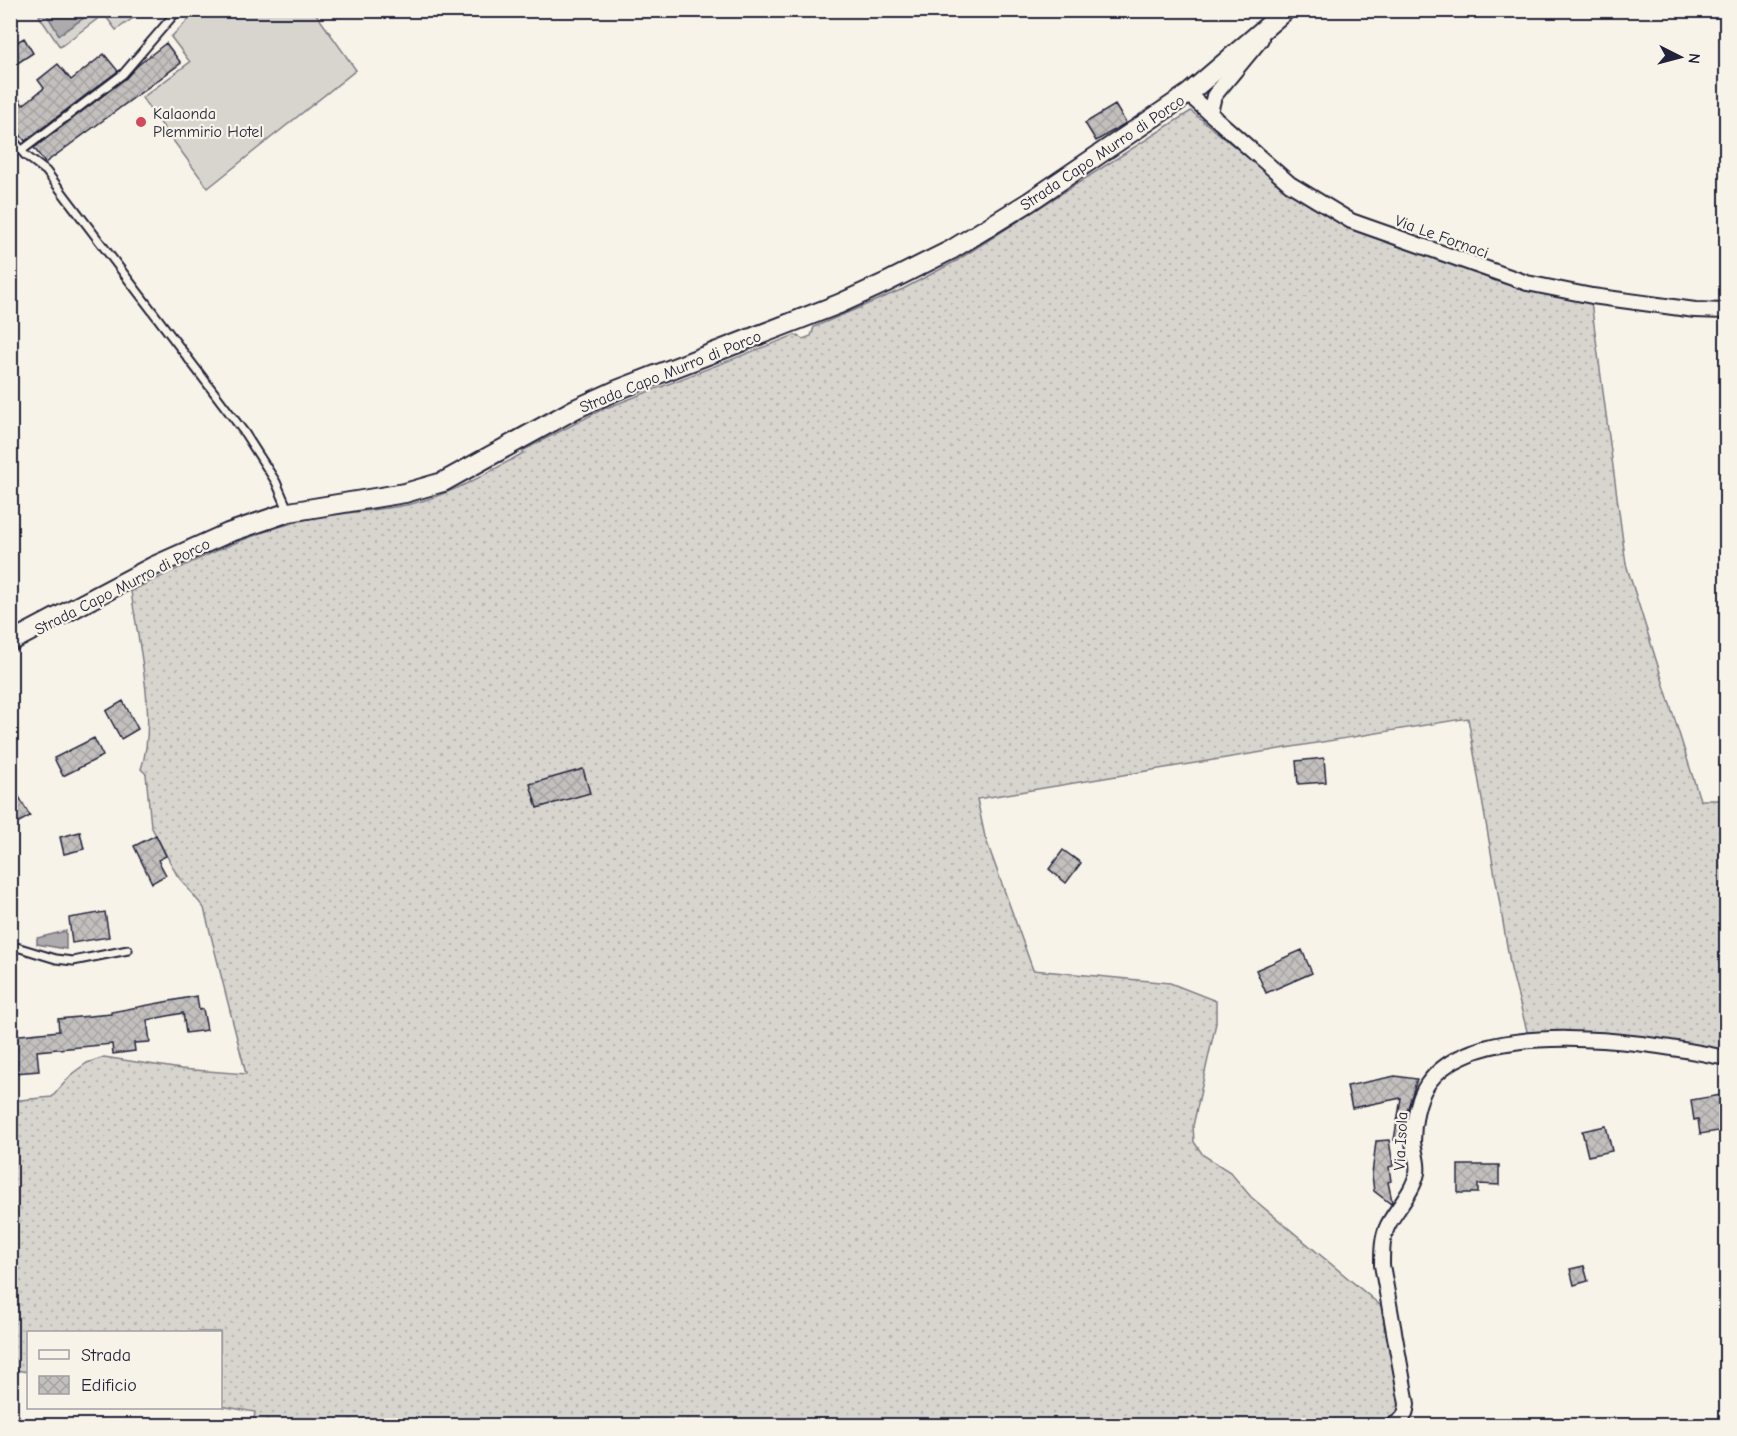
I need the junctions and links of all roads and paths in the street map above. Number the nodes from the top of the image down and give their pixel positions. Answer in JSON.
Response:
{"nodes":[{"id":1,"x":178,"y":10,"type":"edge"},
{"id":2,"x":1283,"y":13,"type":"edge"},
{"id":3,"x":1188,"y":94,"type":"junction"},
{"id":4,"x":1210,"y":112,"type":"junction"},
{"id":5,"x":10,"y":136,"type":"edge"},
{"id":6,"x":21,"y":151,"type":"junction"},
{"id":7,"x":1726,"y":311,"type":"edge"},
{"id":8,"x":289,"y":512,"type":"junction"},
{"id":9,"x":10,"y":642,"type":"edge"},
{"id":10,"x":10,"y":945,"type":"edge"},
{"id":11,"x":128,"y":950,"type":"dead end"},
{"id":12,"x":1726,"y":1058,"type":"edge"},
{"id":13,"x":1391,"y":1425,"type":"edge"}],
"edges":[{"from":1,"to":6,"type":"lane"},
{"from":2,"to":3,"type":"street","name":"Strada Capo Murro di Porco"},
{"from":2,"to":4,"type":"street"},
{"from":3,"to":4,"type":"street","name":"Via Le Fornaci"},
{"from":3,"to":8,"type":"street","name":"Strada Capo Murro di Porco"},
{"from":4,"to":7,"type":"street","name":"Via Le Fornaci"},
{"from":5,"to":6,"type":"lane"},
{"from":6,"to":8,"type":"lane"},
{"from":8,"to":9,"type":"street","name":"Strada Capo Murro di Porco"},
{"from":10,"to":11,"type":"lane"},
{"from":12,"to":13,"type":"street","name":"Via Isola"}]}
